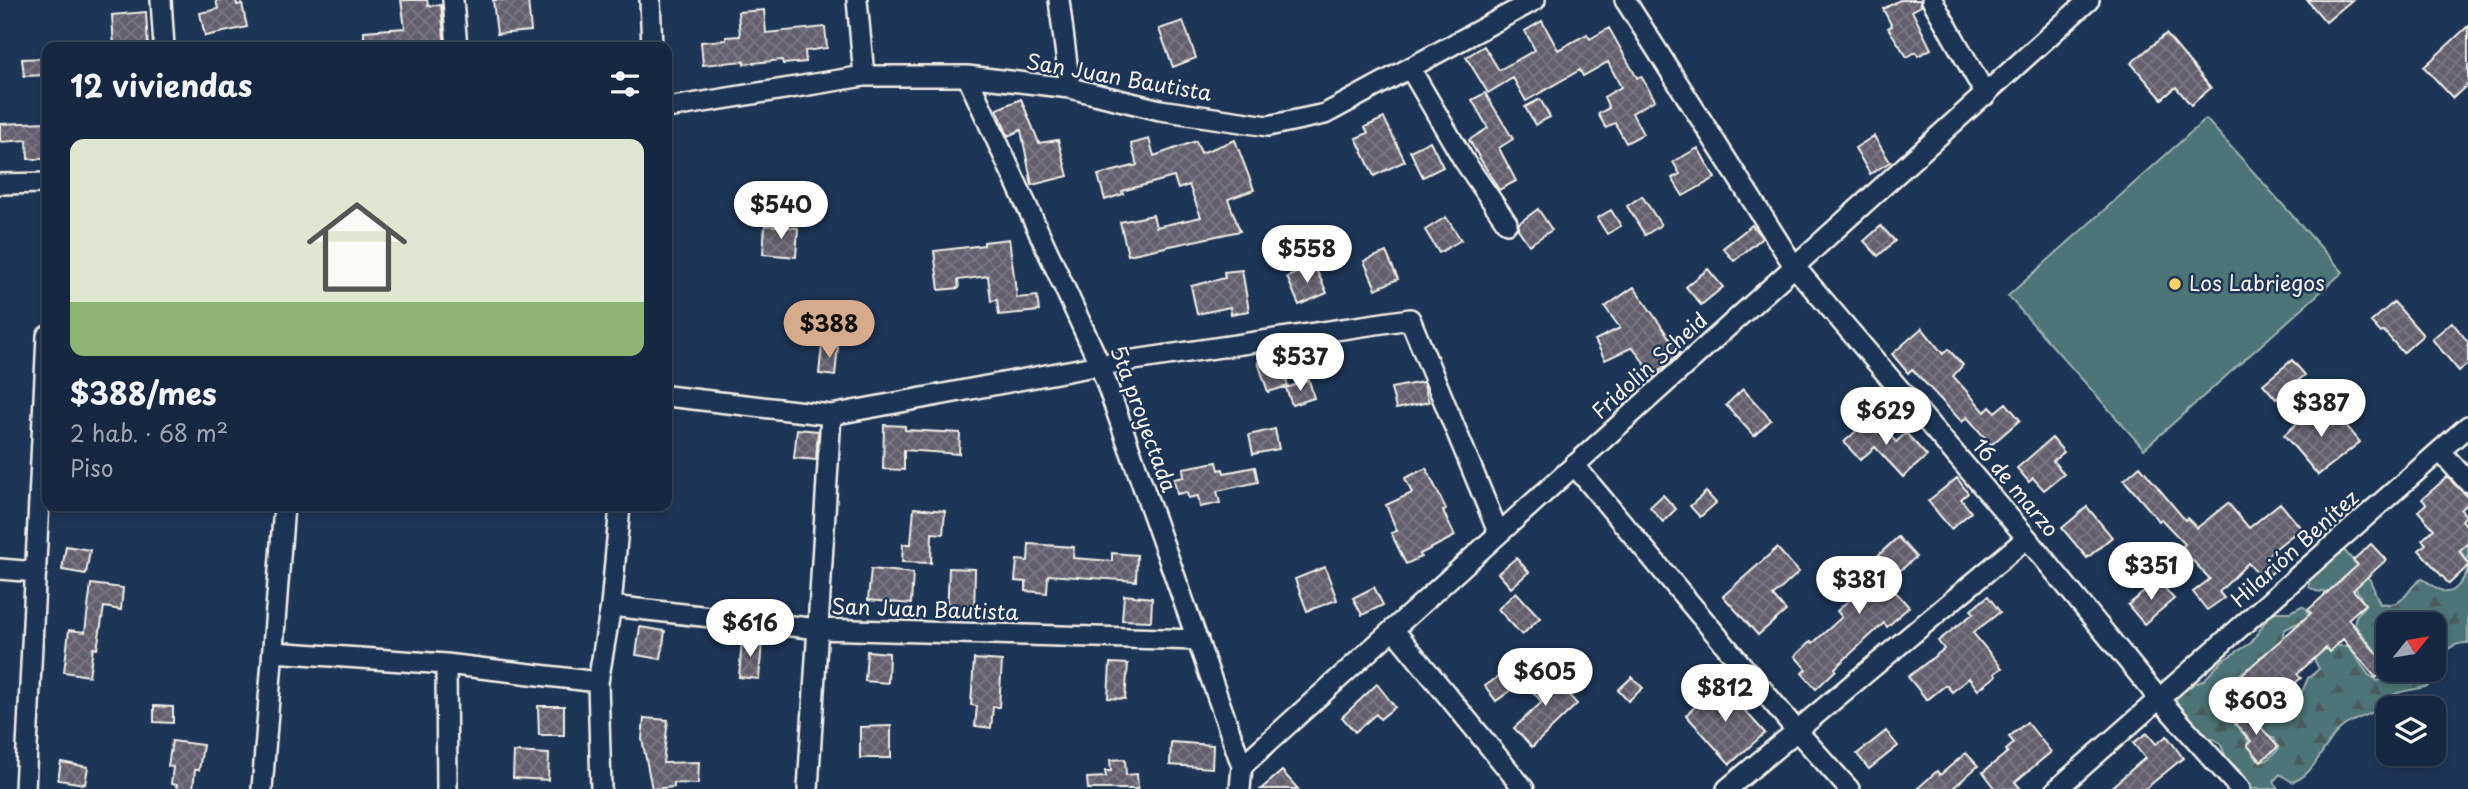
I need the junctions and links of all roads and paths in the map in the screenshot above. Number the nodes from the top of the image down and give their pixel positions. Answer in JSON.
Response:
{"nodes":[{"id":1,"x":161,"y":0,"type":"edge"},
{"id":2,"x":453,"y":0,"type":"edge"},
{"id":3,"x":650,"y":0,"type":"edge"},
{"id":4,"x":857,"y":0,"type":"edge"},
{"id":5,"x":1059,"y":0,"type":"edge"},
{"id":6,"x":1535,"y":0,"type":"edge"},
{"id":7,"x":1625,"y":0,"type":"edge"},
{"id":8,"x":1932,"y":0,"type":"edge"},
{"id":9,"x":2089,"y":0,"type":"edge"},
{"id":10,"x":164,"y":42,"type":"edge"},
{"id":11,"x":457,"y":42,"type":"edge"},
{"id":12,"x":652,"y":42,"type":"edge"},
{"id":13,"x":1410,"y":68,"type":"junction"},
{"id":14,"x":864,"y":76,"type":"junction"},
{"id":15,"x":967,"y":76,"type":"junction"},
{"id":16,"x":1070,"y":88,"type":"junction"},
{"id":17,"x":1986,"y":94,"type":"junction"},
{"id":18,"x":672,"y":107,"type":"edge"},
{"id":19,"x":42,"y":183,"type":"edge"},
{"id":20,"x":0,"y":184,"type":"edge"},
{"id":21,"x":1507,"y":223,"type":"dead end"},
{"id":22,"x":1794,"y":266,"type":"junction"},
{"id":23,"x":1100,"y":365,"type":"junction"},
{"id":24,"x":672,"y":397,"type":"edge"},
{"id":25,"x":831,"y":415,"type":"junction"},
{"id":26,"x":2468,"y":426,"type":"edge"},
{"id":27,"x":42,"y":443,"type":"edge"},
{"id":28,"x":2440,"y":451,"type":"junction"},
{"id":29,"x":1574,"y":465,"type":"junction"},
{"id":30,"x":2468,"y":482,"type":"edge"},
{"id":31,"x":284,"y":511,"type":"edge"},
{"id":32,"x":620,"y":511,"type":"edge"},
{"id":33,"x":1498,"y":532,"type":"junction"},
{"id":34,"x":2027,"y":538,"type":"junction"},
{"id":35,"x":0,"y":569,"type":"edge"},
{"id":36,"x":36,"y":572,"type":"junction"},
{"id":37,"x":611,"y":606,"type":"junction"},
{"id":38,"x":819,"y":629,"type":"junction"},
{"id":39,"x":1393,"y":629,"type":"junction"},
{"id":40,"x":1198,"y":640,"type":"junction"},
{"id":41,"x":273,"y":652,"type":"junction"},
{"id":42,"x":446,"y":664,"type":"junction"},
{"id":43,"x":598,"y":681,"type":"junction"},
{"id":44,"x":2160,"y":700,"type":"junction"},
{"id":45,"x":1797,"y":731,"type":"junction"},
{"id":46,"x":1242,"y":766,"type":"junction"},
{"id":47,"x":25,"y":789,"type":"edge"},
{"id":48,"x":262,"y":789,"type":"edge"},
{"id":49,"x":447,"y":789,"type":"edge"},
{"id":50,"x":601,"y":789,"type":"edge"},
{"id":51,"x":807,"y":789,"type":"edge"},
{"id":52,"x":1240,"y":789,"type":"edge"},
{"id":53,"x":1524,"y":789,"type":"edge"},
{"id":54,"x":1727,"y":789,"type":"edge"},
{"id":55,"x":1849,"y":789,"type":"edge"},
{"id":56,"x":2057,"y":789,"type":"edge"},
{"id":57,"x":2240,"y":789,"type":"edge"}],
"edges":[{"from":1,"to":10,"type":"street"},
{"from":2,"to":11,"type":"street"},
{"from":3,"to":12,"type":"street"},
{"from":4,"to":14,"type":"street"},
{"from":5,"to":16,"type":"street"},
{"from":6,"to":13,"type":"street","name":"San Juan Bautista"},
{"from":7,"to":22,"type":"street","name":"16 de marzo"},
{"from":8,"to":17,"type":"street"},
{"from":9,"to":17,"type":"street","name":"Fridolin Scheid"},
{"from":13,"to":16,"type":"street","name":"San Juan Bautista"},
{"from":13,"to":21,"type":"street"},
{"from":14,"to":15,"type":"street","name":"San Juan Bautista"},
{"from":14,"to":18,"type":"street","name":"San Juan Bautista"},
{"from":15,"to":16,"type":"street","name":"San Juan Bautista"},
{"from":15,"to":23,"type":"street","name":"5ta proyectada"},
{"from":17,"to":22,"type":"street","name":"Fridolin Scheid"},
{"from":19,"to":20,"type":"street"},
{"from":22,"to":29,"type":"street","name":"Fridolin Scheid"},
{"from":22,"to":34,"type":"street","name":"16 de marzo"},
{"from":23,"to":25,"type":"street"},
{"from":23,"to":33,"type":"street"},
{"from":23,"to":40,"type":"street","name":"5ta proyectada"},
{"from":24,"to":25,"type":"street"},
{"from":25,"to":38,"type":"street"},
{"from":26,"to":28,"type":"street","name":"Hilarión Benítez"},
{"from":27,"to":36,"type":"street"},
{"from":28,"to":30,"type":"street"},
{"from":28,"to":44,"type":"street","name":"Hilarión Benítez"},
{"from":29,"to":33,"type":"street","name":"Fridolin Scheid"},
{"from":29,"to":45,"type":"street"},
{"from":31,"to":41,"type":"street"},
{"from":32,"to":37,"type":"street"},
{"from":33,"to":39,"type":"street","name":"Fridolin Scheid"},
{"from":34,"to":44,"type":"street","name":"16 de marzo"},
{"from":34,"to":45,"type":"street"},
{"from":35,"to":36,"type":"street"},
{"from":36,"to":47,"type":"street"},
{"from":37,"to":38,"type":"street","name":"San Juan Bautista"},
{"from":37,"to":43,"type":"street"},
{"from":38,"to":40,"type":"street","name":"San Juan Bautista"},
{"from":38,"to":51,"type":"street"},
{"from":39,"to":46,"type":"street","name":"Fridolin Scheid"},
{"from":39,"to":53,"type":"street"},
{"from":40,"to":46,"type":"street","name":"5ta proyectada"},
{"from":41,"to":42,"type":"street"},
{"from":41,"to":48,"type":"street"},
{"from":42,"to":43,"type":"street"},
{"from":42,"to":49,"type":"street"},
{"from":43,"to":50,"type":"street"},
{"from":44,"to":56,"type":"street","name":"Hilarión Benítez"},
{"from":44,"to":57,"type":"street","name":"16 de marzo"},
{"from":45,"to":54,"type":"street"},
{"from":45,"to":55,"type":"street"},
{"from":46,"to":52,"type":"street","name":"5ta proyectada"}]}
